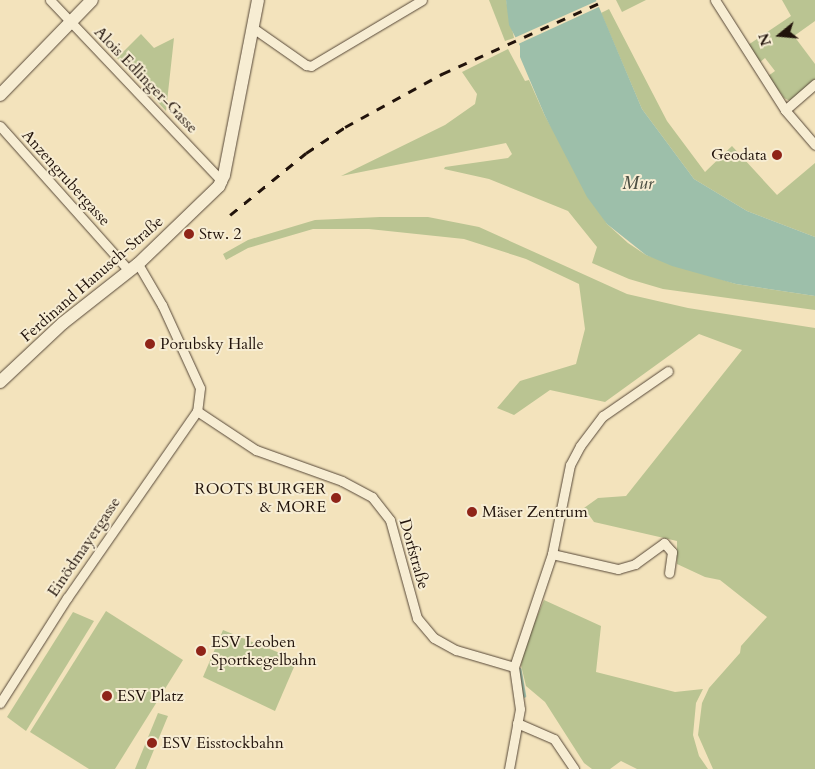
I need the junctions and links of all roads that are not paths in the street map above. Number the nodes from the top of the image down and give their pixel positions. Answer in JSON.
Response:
{"nodes":[{"id":1,"x":50,"y":0,"type":"edge"},
{"id":2,"x":92,"y":0,"type":"edge"},
{"id":3,"x":258,"y":0,"type":"edge"},
{"id":4,"x":422,"y":0,"type":"edge"},
{"id":5,"x":715,"y":0,"type":"edge"},
{"id":6,"x":71,"y":22,"type":"junction"},
{"id":7,"x":253,"y":28,"type":"junction"},
{"id":8,"x":815,"y":84,"type":"edge"},
{"id":9,"x":0,"y":95,"type":"edge"},
{"id":10,"x":785,"y":110,"type":"junction"},
{"id":11,"x":0,"y":126,"type":"edge"},
{"id":12,"x":815,"y":145,"type":"edge"},
{"id":13,"x":222,"y":181,"type":"junction"},
{"id":14,"x":133,"y":268,"type":"junction"},
{"id":15,"x":668,"y":371,"type":"dead end"},
{"id":16,"x":2,"y":377,"type":"edge"},
{"id":17,"x":196,"y":411,"type":"junction"},
{"id":18,"x":552,"y":554,"type":"junction"},
{"id":19,"x":669,"y":573,"type":"dead end"},
{"id":20,"x":514,"y":667,"type":"junction"},
{"id":21,"x":0,"y":703,"type":"edge"},
{"id":22,"x":517,"y":723,"type":"junction"},
{"id":23,"x":509,"y":769,"type":"edge"},
{"id":24,"x":574,"y":769,"type":"edge"}],
"edges":[{"from":1,"to":6,"type":"street","name":"Alois Edlinger-Gasse"},
{"from":2,"to":6,"type":"street"},
{"from":3,"to":7,"type":"street"},
{"from":4,"to":7,"type":"street"},
{"from":5,"to":10,"type":"street"},
{"from":6,"to":9,"type":"street"},
{"from":6,"to":13,"type":"street","name":"Alois Edlinger-Gasse"},
{"from":7,"to":13,"type":"street"},
{"from":8,"to":10,"type":"street"},
{"from":10,"to":12,"type":"street"},
{"from":11,"to":14,"type":"street","name":"Anzengrubergasse"},
{"from":13,"to":14,"type":"street","name":"Ferdinand Hanusch-Straße"},
{"from":14,"to":16,"type":"street","name":"Ferdinand Hanusch-Straße"},
{"from":14,"to":17,"type":"street"},
{"from":15,"to":18,"type":"street"},
{"from":17,"to":20,"type":"street","name":"Dorfstraße"},
{"from":17,"to":21,"type":"street","name":"Einödmayergasse"},
{"from":18,"to":19,"type":"street"},
{"from":18,"to":20,"type":"street"},
{"from":20,"to":22,"type":"street"},
{"from":22,"to":23,"type":"street"},
{"from":22,"to":24,"type":"street"}]}
